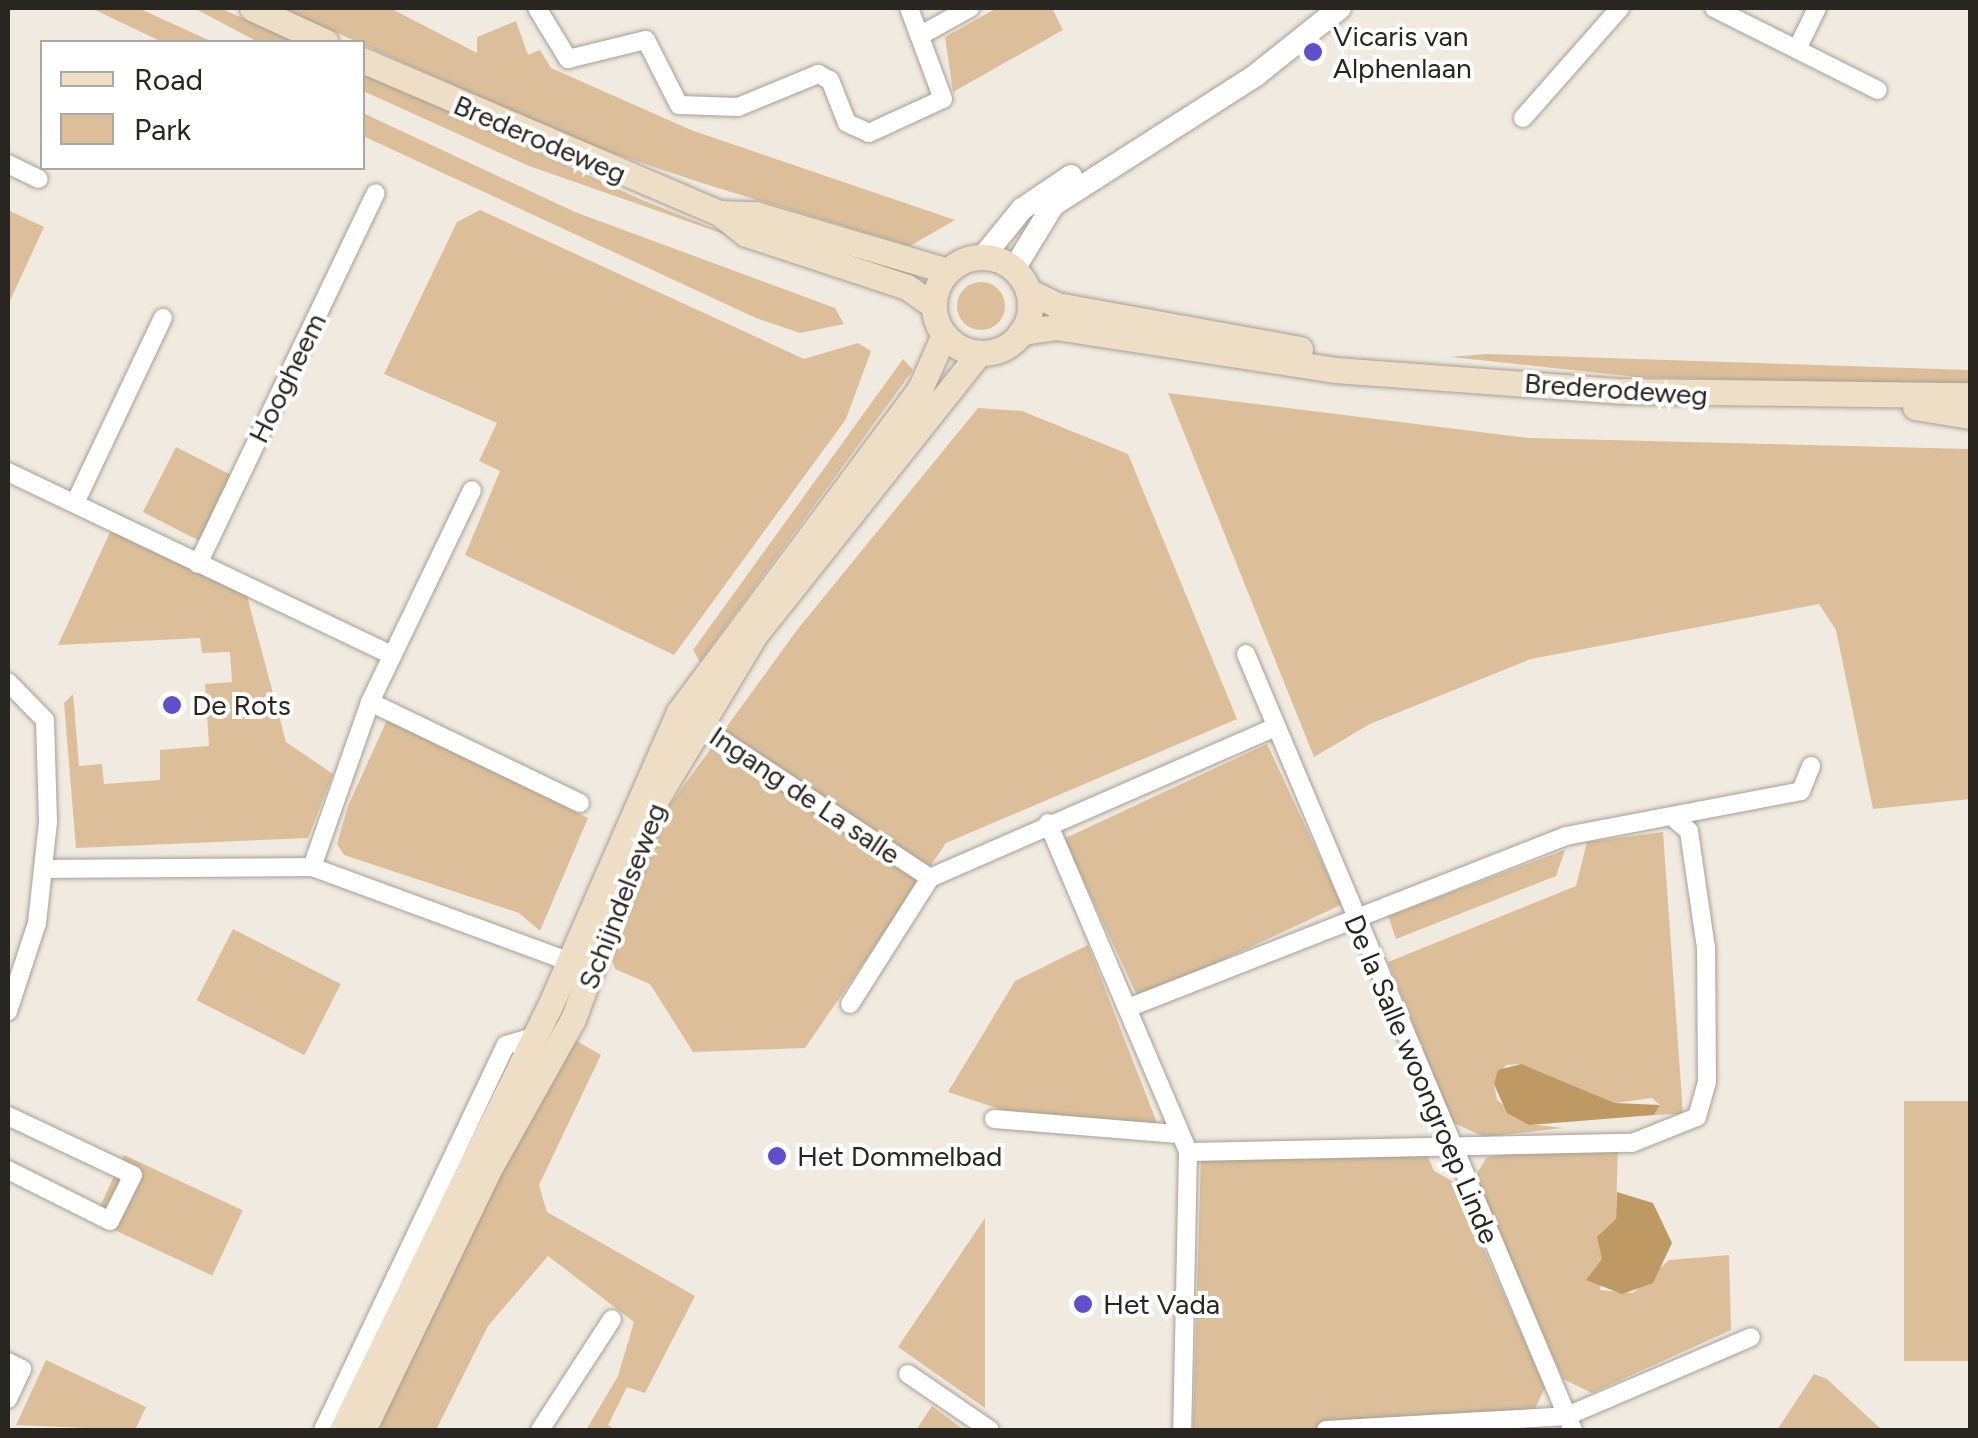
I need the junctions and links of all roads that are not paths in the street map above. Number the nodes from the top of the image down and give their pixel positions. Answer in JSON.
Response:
{"nodes":[{"id":1,"x":252,"y":8,"type":"edge"},
{"id":2,"x":538,"y":8,"type":"edge"},
{"id":3,"x":909,"y":8,"type":"edge"},
{"id":4,"x":970,"y":8,"type":"edge"},
{"id":5,"x":1340,"y":8,"type":"edge"},
{"id":6,"x":1620,"y":8,"type":"edge"},
{"id":7,"x":1714,"y":8,"type":"edge"},
{"id":8,"x":1816,"y":8,"type":"edge"},
{"id":9,"x":921,"y":35,"type":"junction"},
{"id":10,"x":322,"y":40,"type":"edge"},
{"id":11,"x":1798,"y":47,"type":"junction"},
{"id":12,"x":365,"y":61,"type":"edge"},
{"id":13,"x":1878,"y":90,"type":"dead end"},
{"id":14,"x":1523,"y":118,"type":"dead end"},
{"id":15,"x":1116,"y":158,"type":"junction"},
{"id":16,"x":8,"y":164,"type":"edge"},
{"id":17,"x":38,"y":179,"type":"dead end"},
{"id":18,"x":376,"y":192,"type":"dead end"},
{"id":19,"x":719,"y":213,"type":"junction"},
{"id":20,"x":983,"y":257,"type":"junction"},
{"id":21,"x":1014,"y":269,"type":"junction"},
{"id":22,"x":948,"y":271,"type":"junction"},
{"id":23,"x":1028,"y":292,"type":"junction"},
{"id":24,"x":934,"y":306,"type":"junction"},
{"id":25,"x":163,"y":318,"type":"dead end"},
{"id":26,"x":1022,"y":332,"type":"junction"},
{"id":27,"x":944,"y":335,"type":"junction"},
{"id":28,"x":979,"y":353,"type":"junction"},
{"id":29,"x":1373,"y":368,"type":"junction"},
{"id":30,"x":1970,"y":395,"type":"edge"},
{"id":31,"x":1860,"y":399,"type":"junction"},
{"id":32,"x":1970,"y":416,"type":"edge"},
{"id":33,"x":8,"y":472,"type":"edge"},
{"id":34,"x":472,"y":490,"type":"dead end"},
{"id":35,"x":75,"y":502,"type":"junction"},
{"id":36,"x":198,"y":564,"type":"junction"},
{"id":37,"x":1246,"y":654,"type":"dead end"},
{"id":38,"x":392,"y":655,"type":"junction"},
{"id":39,"x":8,"y":682,"type":"edge"},
{"id":40,"x":370,"y":702,"type":"junction"},
{"id":41,"x":679,"y":712,"type":"junction"},
{"id":42,"x":702,"y":726,"type":"junction"},
{"id":43,"x":1271,"y":728,"type":"junction"},
{"id":44,"x":1811,"y":766,"type":"dead end"},
{"id":45,"x":580,"y":802,"type":"dead end"},
{"id":46,"x":1677,"y":821,"type":"junction"},
{"id":47,"x":1048,"y":823,"type":"junction"},
{"id":48,"x":312,"y":866,"type":"junction"},
{"id":49,"x":46,"y":869,"type":"junction"},
{"id":50,"x":930,"y":878,"type":"junction"},
{"id":51,"x":1352,"y":917,"type":"junction"},
{"id":52,"x":570,"y":962,"type":"junction"},
{"id":53,"x":850,"y":1004,"type":"dead end"},
{"id":54,"x":1130,"y":1006,"type":"junction"},
{"id":55,"x":8,"y":1011,"type":"edge"},
{"id":56,"x":534,"y":1038,"type":"junction"},
{"id":57,"x":8,"y":1116,"type":"edge"},
{"id":58,"x":994,"y":1119,"type":"dead end"},
{"id":59,"x":1175,"y":1134,"type":"junction"},
{"id":60,"x":1188,"y":1152,"type":"junction"},
{"id":61,"x":1454,"y":1153,"type":"junction"},
{"id":62,"x":8,"y":1170,"type":"edge"},
{"id":63,"x":612,"y":1319,"type":"dead end"},
{"id":64,"x":1751,"y":1337,"type":"dead end"},
{"id":65,"x":8,"y":1362,"type":"edge"},
{"id":66,"x":908,"y":1374,"type":"dead end"},
{"id":67,"x":8,"y":1399,"type":"edge"},
{"id":68,"x":1570,"y":1423,"type":"edge"},
{"id":69,"x":323,"y":1430,"type":"edge"},
{"id":70,"x":342,"y":1430,"type":"edge"},
{"id":71,"x":363,"y":1430,"type":"edge"},
{"id":72,"x":540,"y":1430,"type":"edge"},
{"id":73,"x":990,"y":1430,"type":"edge"},
{"id":74,"x":1182,"y":1430,"type":"edge"},
{"id":75,"x":1326,"y":1430,"type":"edge"}],
"edges":[{"from":1,"to":10,"type":"main road"},
{"from":2,"to":9,"type":"street"},
{"from":3,"to":9,"type":"street"},
{"from":4,"to":9,"type":"street"},
{"from":5,"to":15,"type":"street"},
{"from":6,"to":14,"type":"street"},
{"from":7,"to":11,"type":"street"},
{"from":8,"to":11,"type":"street"},
{"from":11,"to":13,"type":"street"},
{"from":12,"to":19,"type":"main road","name":"Brederodeweg"},
{"from":15,"to":20,"type":"street"},
{"from":15,"to":21,"type":"street"},
{"from":16,"to":17,"type":"street"},
{"from":18,"to":36,"type":"street","name":"Hoogheem"},
{"from":19,"to":22,"type":"main road","name":"Brederodeweg"},
{"from":19,"to":24,"type":"main road","name":"Brederodeweg"},
{"from":20,"to":21,"type":"main road"},
{"from":20,"to":22,"type":"main road"},
{"from":21,"to":23,"type":"main road"},
{"from":22,"to":24,"type":"main road"},
{"from":23,"to":26,"type":"main road"},
{"from":23,"to":29,"type":"main road","name":"Brederodeweg"},
{"from":24,"to":27,"type":"main road"},
{"from":25,"to":35,"type":"street"},
{"from":26,"to":28,"type":"main road"},
{"from":26,"to":29,"type":"main road","name":"Brederodeweg"},
{"from":27,"to":28,"type":"main road"},
{"from":27,"to":41,"type":"main road","name":"Schijndelseweg"},
{"from":28,"to":42,"type":"main road","name":"Schijndelseweg"},
{"from":29,"to":31,"type":"main road","name":"Brederodeweg"},
{"from":30,"to":31,"type":"main road","name":"Brederodeweg"},
{"from":31,"to":32,"type":"main road","name":"Brederodeweg"},
{"from":33,"to":35,"type":"street"},
{"from":34,"to":38,"type":"street"},
{"from":35,"to":36,"type":"street"},
{"from":36,"to":38,"type":"street"},
{"from":37,"to":43,"type":"street","name":"De la Salle woongroep Linde"},
{"from":38,"to":40,"type":"street"},
{"from":39,"to":49,"type":"street"},
{"from":40,"to":45,"type":"street"},
{"from":40,"to":48,"type":"street"},
{"from":41,"to":42,"type":"street","name":"Ingang de La salle"},
{"from":41,"to":52,"type":"main road","name":"Schijndelseweg"},
{"from":42,"to":50,"type":"street","name":"Ingang de La salle"},
{"from":42,"to":71,"type":"main road","name":"Schijndelseweg"},
{"from":43,"to":47,"type":"street"},
{"from":43,"to":51,"type":"street","name":"De la Salle woongroep Linde"},
{"from":44,"to":46,"type":"street"},
{"from":46,"to":51,"type":"street"},
{"from":46,"to":61,"type":"street"},
{"from":47,"to":50,"type":"street"},
{"from":47,"to":54,"type":"street"},
{"from":48,"to":49,"type":"street"},
{"from":48,"to":52,"type":"street"},
{"from":49,"to":55,"type":"street"},
{"from":50,"to":53,"type":"street"},
{"from":51,"to":54,"type":"street"},
{"from":51,"to":61,"type":"street","name":"De la Salle woongroep Linde"},
{"from":52,"to":56,"type":"main road","name":"Schijndelseweg"},
{"from":54,"to":59,"type":"street"},
{"from":56,"to":69,"type":"street","name":"Schijndelseweg"},
{"from":56,"to":70,"type":"main road","name":"Schijndelseweg"},
{"from":57,"to":62,"type":"street"},
{"from":58,"to":59,"type":"street"},
{"from":59,"to":60,"type":"street"},
{"from":60,"to":61,"type":"street"},
{"from":60,"to":74,"type":"street"},
{"from":61,"to":68,"type":"street","name":"De la Salle woongroep Linde"},
{"from":63,"to":72,"type":"street"},
{"from":64,"to":68,"type":"street"},
{"from":65,"to":67,"type":"street"},
{"from":66,"to":73,"type":"street"},
{"from":68,"to":75,"type":"street"}]}
